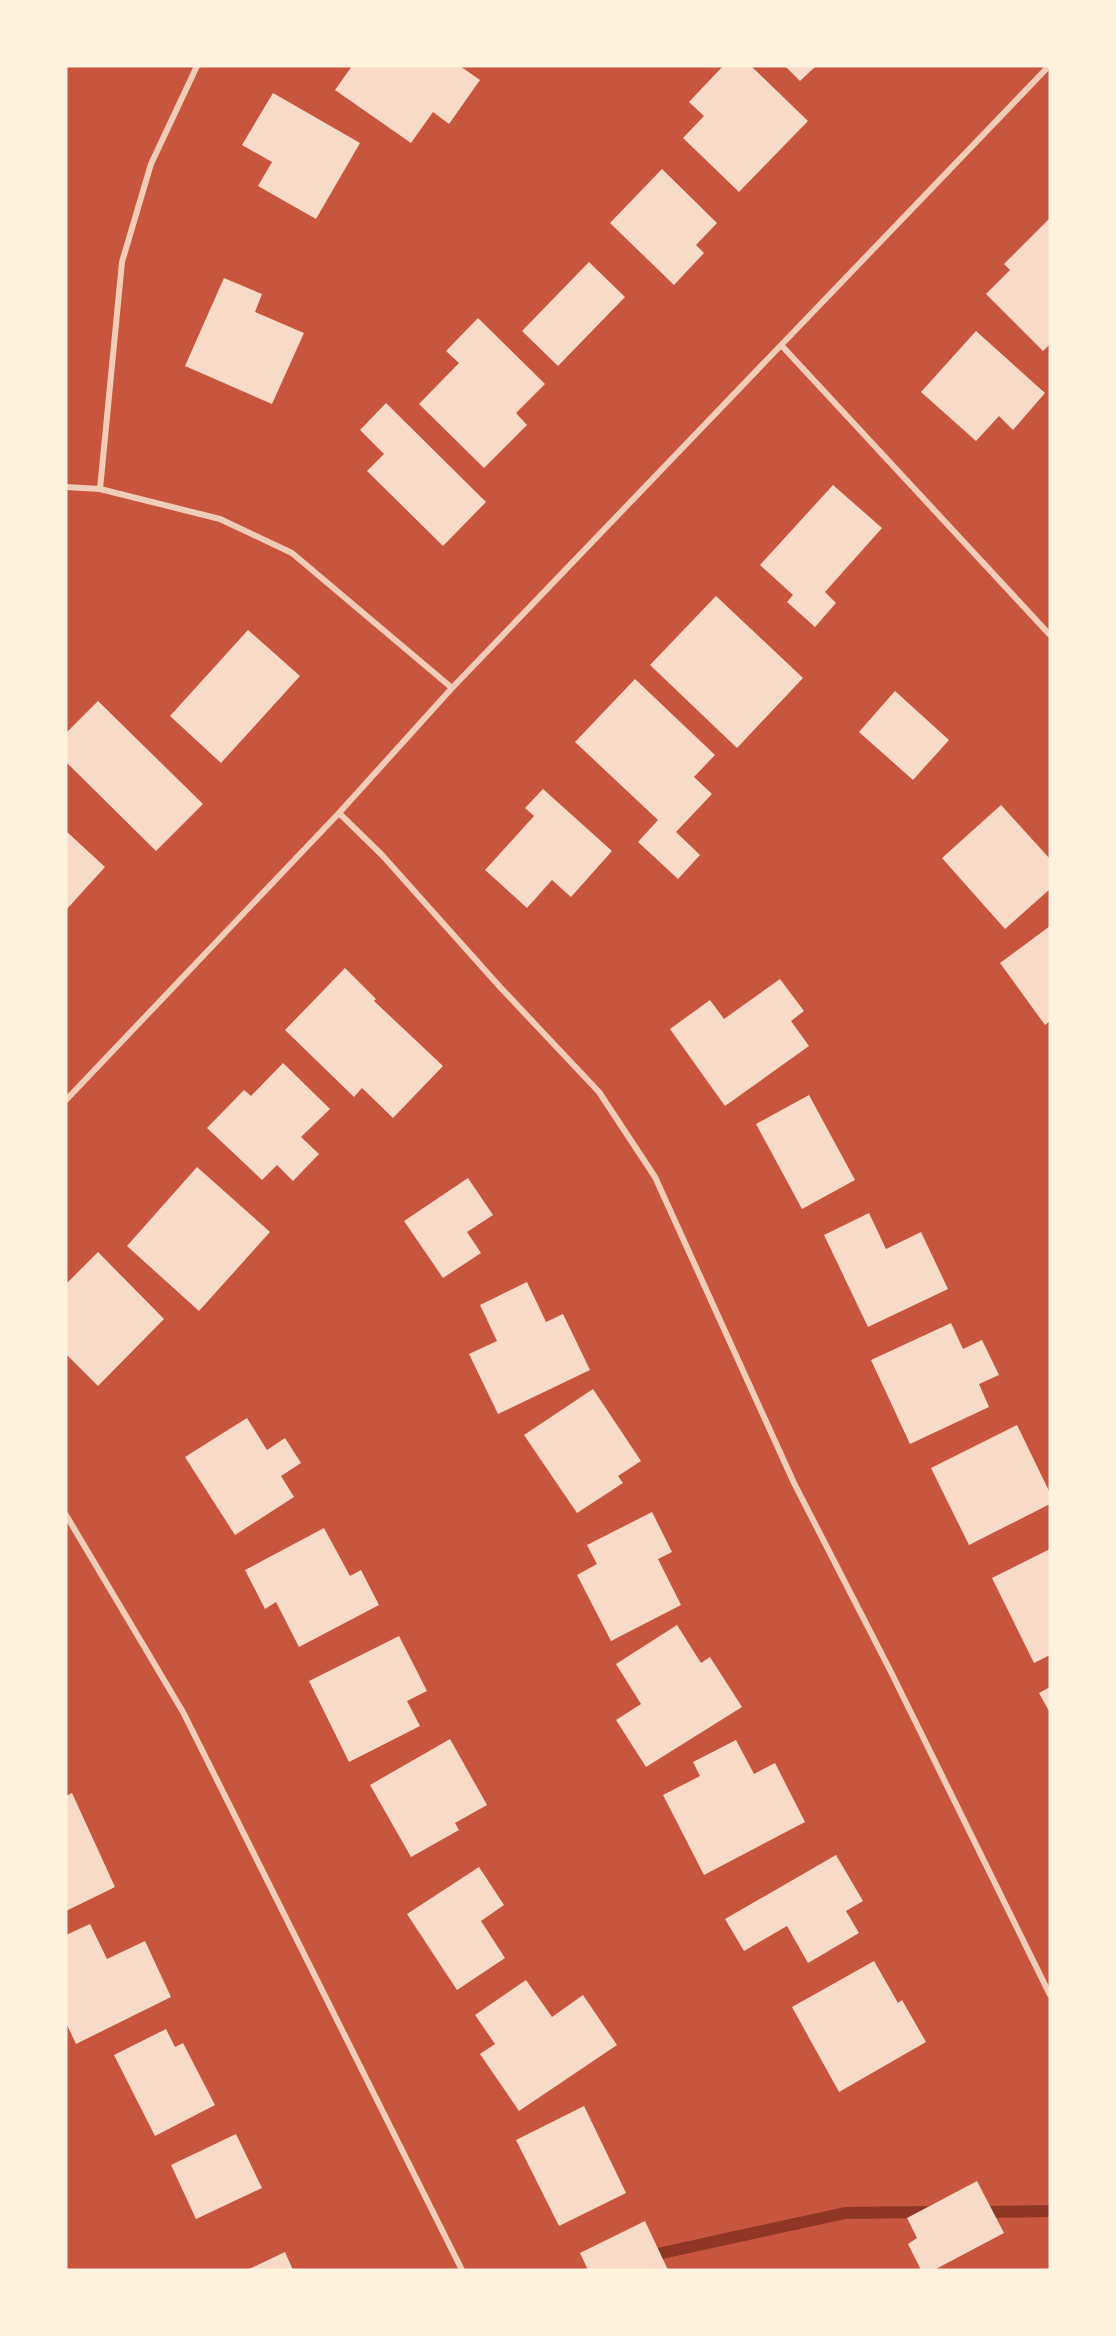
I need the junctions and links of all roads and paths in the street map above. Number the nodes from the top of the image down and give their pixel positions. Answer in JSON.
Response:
{"nodes":[{"id":1,"x":197,"y":66,"type":"edge"},
{"id":2,"x":1049,"y":66,"type":"edge"},
{"id":3,"x":782,"y":346,"type":"junction"},
{"id":4,"x":66,"y":487,"type":"edge"},
{"id":5,"x":100,"y":489,"type":"junction"},
{"id":6,"x":1050,"y":635,"type":"edge"},
{"id":7,"x":452,"y":688,"type":"junction"},
{"id":8,"x":339,"y":813,"type":"junction"},
{"id":9,"x":66,"y":1100,"type":"edge"},
{"id":10,"x":66,"y":1515,"type":"edge"},
{"id":11,"x":1050,"y":1995,"type":"edge"},
{"id":12,"x":462,"y":2270,"type":"edge"}],
"edges":[{"from":1,"to":5,"type":"street"},
{"from":2,"to":3,"type":"street"},
{"from":3,"to":6,"type":"street"},
{"from":3,"to":7,"type":"street"},
{"from":4,"to":5,"type":"street"},
{"from":5,"to":7,"type":"street"},
{"from":7,"to":8,"type":"street"},
{"from":8,"to":9,"type":"street"},
{"from":8,"to":11,"type":"street"},
{"from":10,"to":12,"type":"street"}]}
